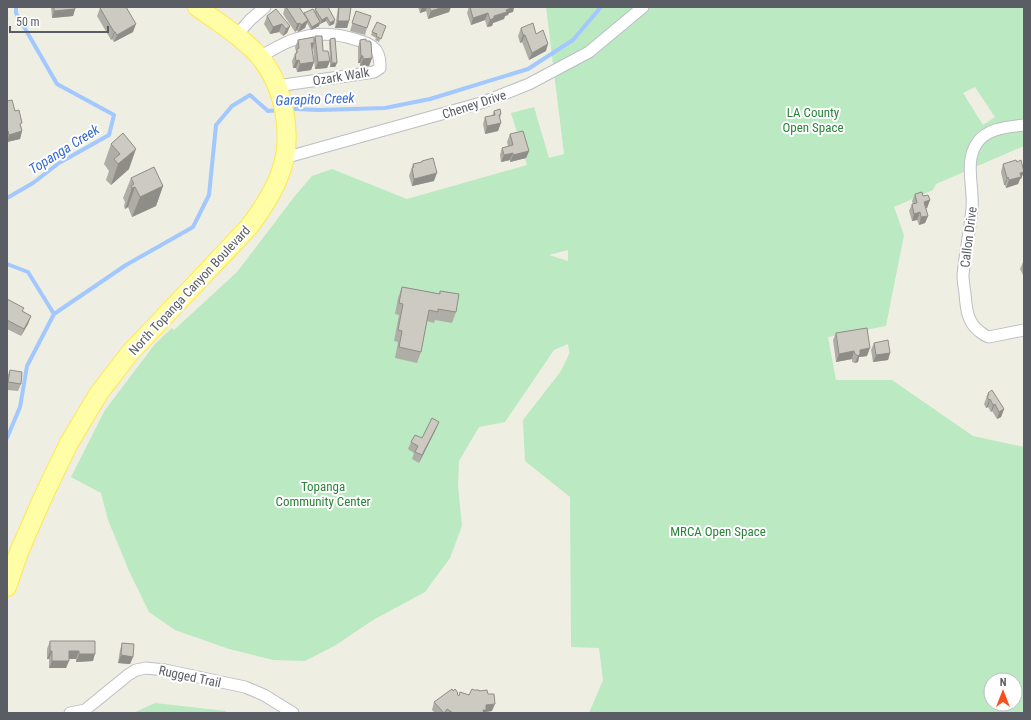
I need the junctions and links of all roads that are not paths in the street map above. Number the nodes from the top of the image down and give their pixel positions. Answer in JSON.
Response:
{"nodes":[{"id":1,"x":197,"y":7,"type":"edge"},
{"id":2,"x":265,"y":7,"type":"edge"},
{"id":3,"x":643,"y":7,"type":"edge"},
{"id":4,"x":236,"y":36,"type":"junction"},
{"id":5,"x":259,"y":57,"type":"junction"},
{"id":6,"x":279,"y":91,"type":"junction"},
{"id":7,"x":1024,"y":125,"type":"edge"},
{"id":8,"x":284,"y":158,"type":"junction"},
{"id":9,"x":1024,"y":330,"type":"edge"},
{"id":10,"x":7,"y":587,"type":"edge"},
{"id":11,"x":70,"y":713,"type":"edge"},
{"id":12,"x":293,"y":713,"type":"edge"}],
"edges":[{"from":1,"to":4,"type":"main road","name":"North Topanga Canyon Boulevard"},
{"from":2,"to":4,"type":"street"},
{"from":3,"to":8,"type":"street","name":"Cheney Drive"},
{"from":4,"to":5,"type":"main road","name":"North Topanga Canyon Boulevard"},
{"from":5,"to":6,"type":"main road","name":"North Topanga Canyon Boulevard"},
{"from":5,"to":6,"type":"street","name":"Ozark Walk"},
{"from":6,"to":8,"type":"main road","name":"North Topanga Canyon Boulevard"},
{"from":7,"to":9,"type":"street","name":"Callon Drive"},
{"from":8,"to":10,"type":"main road","name":"North Topanga Canyon Boulevard"},
{"from":11,"to":12,"type":"street","name":"Rugged Trail"}]}
